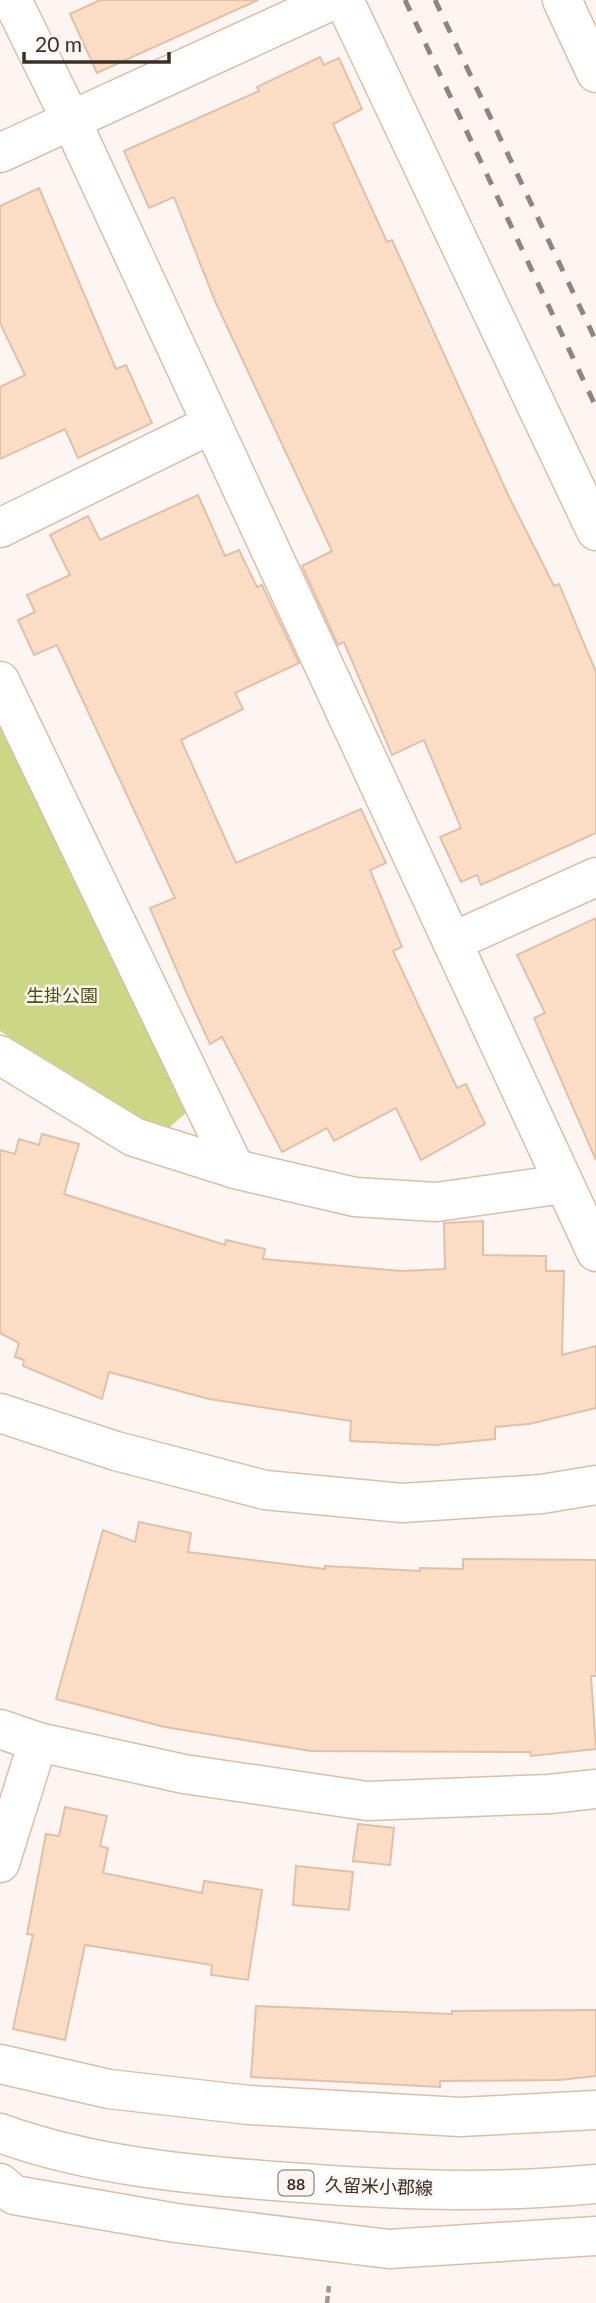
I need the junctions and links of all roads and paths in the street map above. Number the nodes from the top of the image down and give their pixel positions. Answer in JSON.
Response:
{"nodes":[{"id":1,"x":12,"y":0,"type":"edge"},
{"id":2,"x":333,"y":0,"type":"edge"},
{"id":3,"x":344,"y":0,"type":"edge"},
{"id":4,"x":562,"y":0,"type":"edge"},
{"id":5,"x":596,"y":73,"type":"edge"},
{"id":6,"x":70,"y":118,"type":"junction"},
{"id":7,"x":0,"y":153,"type":"edge"},
{"id":8,"x":212,"y":424,"type":"junction"},
{"id":9,"x":0,"y":528,"type":"edge"},
{"id":10,"x":596,"y":531,"type":"edge"},
{"id":11,"x":0,"y":681,"type":"edge"},
{"id":12,"x":596,"y":877,"type":"edge"},
{"id":13,"x":452,"y":942,"type":"junction"},
{"id":14,"x":0,"y":1055,"type":"edge"},
{"id":15,"x":235,"y":1169,"type":"junction"},
{"id":16,"x":564,"y":1184,"type":"junction"},
{"id":17,"x":596,"y":1252,"type":"edge"},
{"id":18,"x":0,"y":1413,"type":"edge"},
{"id":19,"x":596,"y":1485,"type":"edge"},
{"id":20,"x":0,"y":1729,"type":"edge"},
{"id":21,"x":38,"y":1742,"type":"junction"},
{"id":22,"x":596,"y":1789,"type":"edge"},
{"id":23,"x":0,"y":1863,"type":"edge"},
{"id":24,"x":0,"y":2064,"type":"edge"},
{"id":25,"x":596,"y":2110,"type":"edge"},
{"id":26,"x":0,"y":2133,"type":"edge"},
{"id":27,"x":0,"y":2183,"type":"edge"},
{"id":28,"x":596,"y":2184,"type":"edge"},
{"id":29,"x":596,"y":2236,"type":"edge"},
{"id":30,"x":330,"y":2278,"type":"dead end"},
{"id":31,"x":327,"y":2303,"type":"edge"}],
"edges":[{"from":1,"to":6,"type":"street"},
{"from":2,"to":6,"type":"street"},
{"from":3,"to":10,"type":"street"},
{"from":4,"to":5,"type":"street"},
{"from":6,"to":7,"type":"street"},
{"from":6,"to":8,"type":"street"},
{"from":8,"to":9,"type":"street"},
{"from":8,"to":13,"type":"street"},
{"from":11,"to":15,"type":"street"},
{"from":12,"to":13,"type":"street"},
{"from":13,"to":16,"type":"street"},
{"from":14,"to":15,"type":"street"},
{"from":15,"to":16,"type":"street"},
{"from":16,"to":17,"type":"street"},
{"from":18,"to":19,"type":"street"},
{"from":20,"to":21,"type":"street"},
{"from":21,"to":22,"type":"street"},
{"from":21,"to":23,"type":"street"},
{"from":24,"to":25,"type":"street"},
{"from":26,"to":28,"type":"street","name":"久留米小郡線","number":"88"},
{"from":27,"to":29,"type":"street"},
{"from":30,"to":31,"type":"path"}]}
